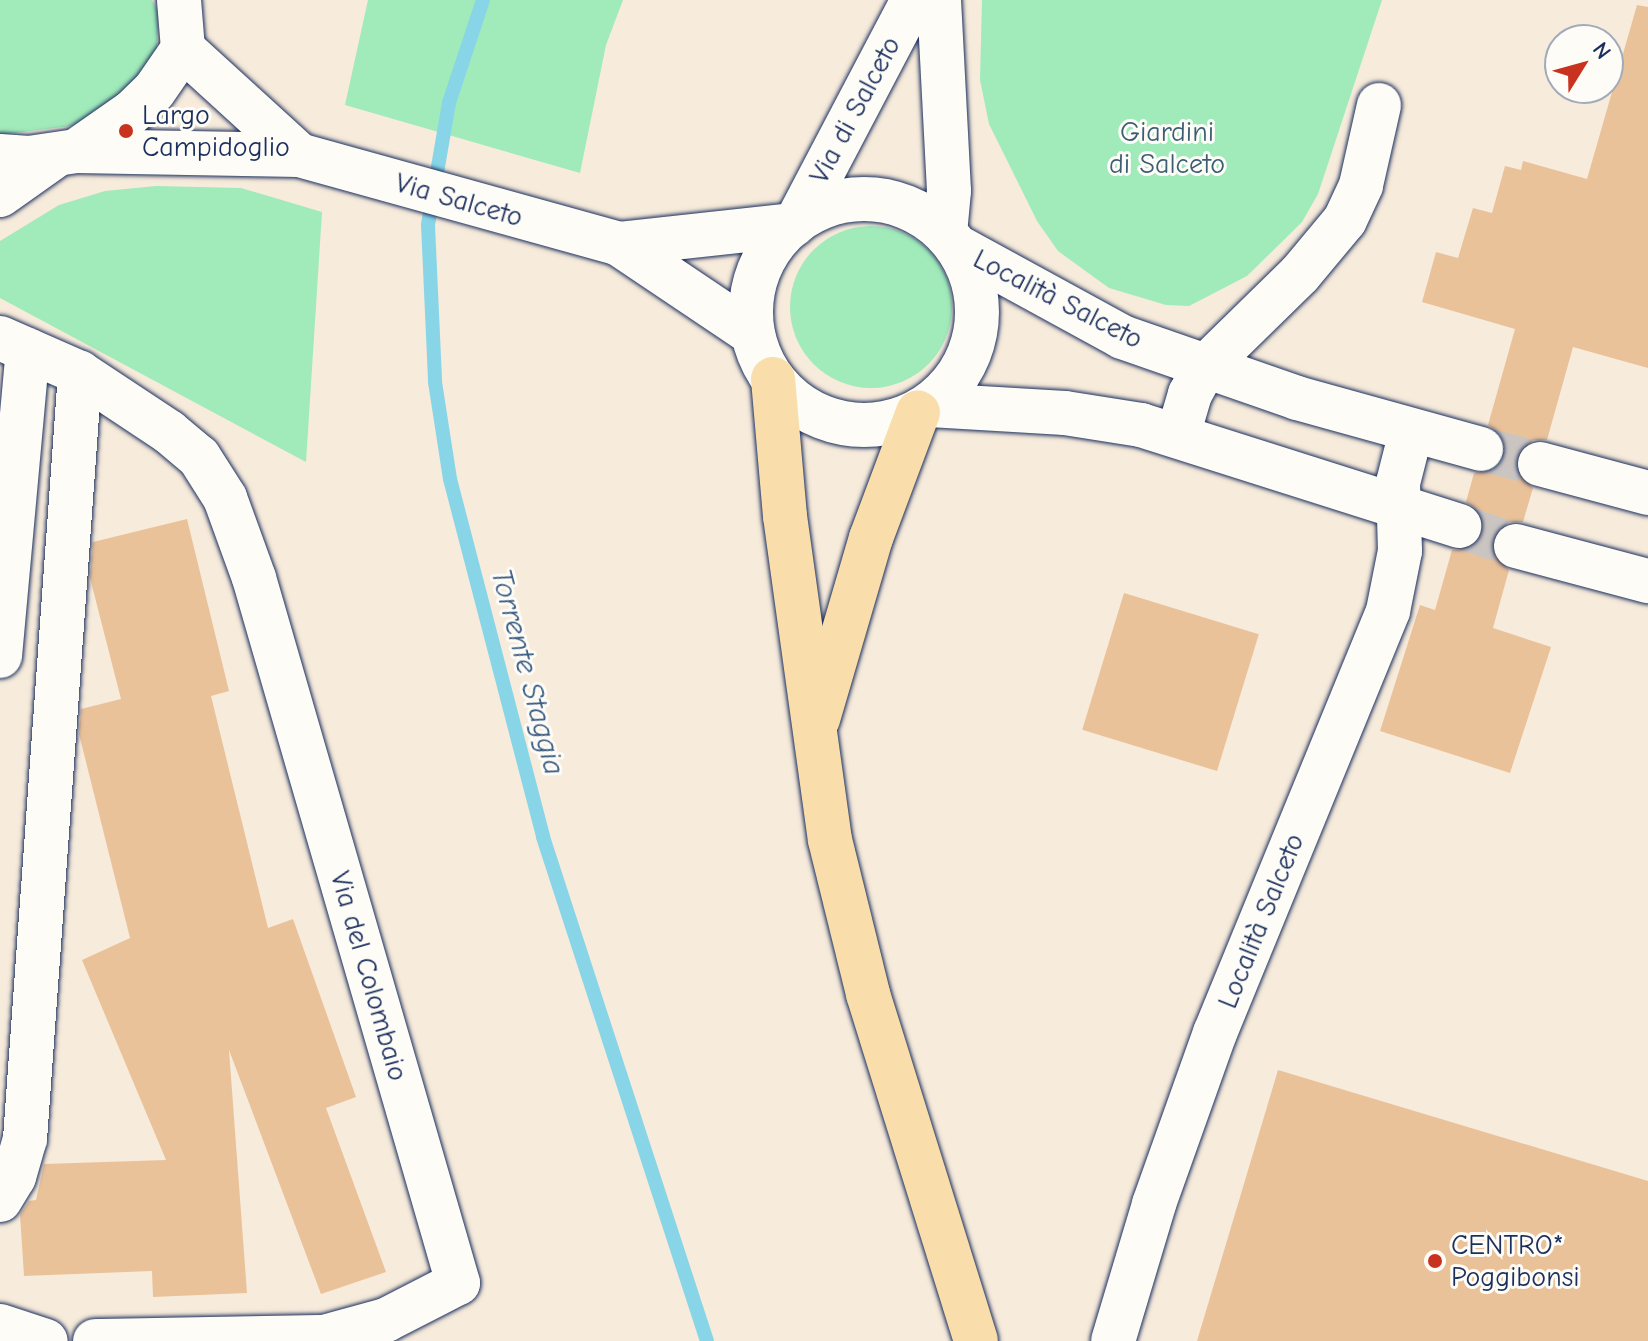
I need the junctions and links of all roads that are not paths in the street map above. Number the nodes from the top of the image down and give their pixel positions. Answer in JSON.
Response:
{"nodes":[{"id":1,"x":179,"y":0,"type":"edge"},
{"id":2,"x":913,"y":0,"type":"edge"},
{"id":3,"x":939,"y":0,"type":"edge"},
{"id":4,"x":183,"y":49,"type":"junction"},
{"id":5,"x":1379,"y":105,"type":"dead end"},
{"id":6,"x":65,"y":154,"type":"junction"},
{"id":7,"x":299,"y":155,"type":"junction"},
{"id":8,"x":0,"y":156,"type":"edge"},
{"id":9,"x":0,"y":195,"type":"edge"},
{"id":10,"x":795,"y":223,"type":"junction"},
{"id":11,"x":951,"y":240,"type":"junction"},
{"id":12,"x":619,"y":244,"type":"junction"},
{"id":13,"x":753,"y":334,"type":"junction"},
{"id":14,"x":14,"y":344,"type":"edge"},
{"id":15,"x":1205,"y":367,"type":"junction"},
{"id":16,"x":80,"y":373,"type":"junction"},
{"id":17,"x":773,"y":379,"type":"junction"},
{"id":18,"x":924,"y":409,"type":"junction"},
{"id":19,"x":1411,"y":432,"type":"junction"},
{"id":20,"x":1178,"y":435,"type":"junction"},
{"id":21,"x":1481,"y":449,"type":"tunnel mouth"},
{"id":22,"x":1540,"y":464,"type":"tunnel mouth"},
{"id":23,"x":1648,"y":493,"type":"edge"},
{"id":24,"x":1397,"y":503,"type":"junction"},
{"id":25,"x":1459,"y":526,"type":"tunnel mouth"},
{"id":26,"x":1516,"y":546,"type":"tunnel mouth"},
{"id":27,"x":1648,"y":581,"type":"edge"},
{"id":28,"x":0,"y":656,"type":"edge"},
{"id":29,"x":813,"y":736,"type":"junction"},
{"id":30,"x":0,"y":1200,"type":"edge"},
{"id":31,"x":0,"y":1326,"type":"edge"},
{"id":32,"x":46,"y":1341,"type":"edge"},
{"id":33,"x":95,"y":1341,"type":"edge"},
{"id":34,"x":976,"y":1341,"type":"edge"},
{"id":35,"x":1113,"y":1341,"type":"edge"}],
"edges":[{"from":1,"to":4,"type":"street"},
{"from":2,"to":10,"type":"street","name":"Via di Salceto"},
{"from":3,"to":11,"type":"street","name":"Via di Salceto"},
{"from":4,"to":6,"type":"street"},
{"from":4,"to":7,"type":"street","name":"Via Salceto"},
{"from":5,"to":15,"type":"street"},
{"from":6,"to":7,"type":"street","name":"Via Salceto"},
{"from":6,"to":8,"type":"street"},
{"from":6,"to":9,"type":"street"},
{"from":7,"to":12,"type":"street","name":"Via Salceto"},
{"from":10,"to":11,"type":"street"},
{"from":10,"to":12,"type":"street","name":"Via Salceto"},
{"from":10,"to":13,"type":"street"},
{"from":11,"to":15,"type":"street","name":"Località Salceto"},
{"from":11,"to":18,"type":"street"},
{"from":12,"to":13,"type":"street","name":"Via Salceto"},
{"from":13,"to":17,"type":"street"},
{"from":14,"to":16,"type":"street","name":"Via del Colombaio"},
{"from":14,"to":28,"type":"street","name":"Via del Colombaio"},
{"from":15,"to":19,"type":"street","name":"Località Salceto"},
{"from":15,"to":20,"type":"street"},
{"from":16,"to":30,"type":"street"},
{"from":16,"to":33,"type":"street","name":"Via del Colombaio"},
{"from":17,"to":18,"type":"street"},
{"from":17,"to":29,"type":"highway"},
{"from":18,"to":20,"type":"street"},
{"from":18,"to":29,"type":"highway"},
{"from":19,"to":21,"type":"street","name":"Località Salceto"},
{"from":19,"to":24,"type":"street","name":"Località Salceto"},
{"from":20,"to":24,"type":"street"},
{"from":22,"to":23,"type":"street"},
{"from":24,"to":25,"type":"street"},
{"from":24,"to":35,"type":"street","name":"Località Salceto"},
{"from":26,"to":27,"type":"street"},
{"from":29,"to":34,"type":"highway"},
{"from":31,"to":32,"type":"street"}]}
